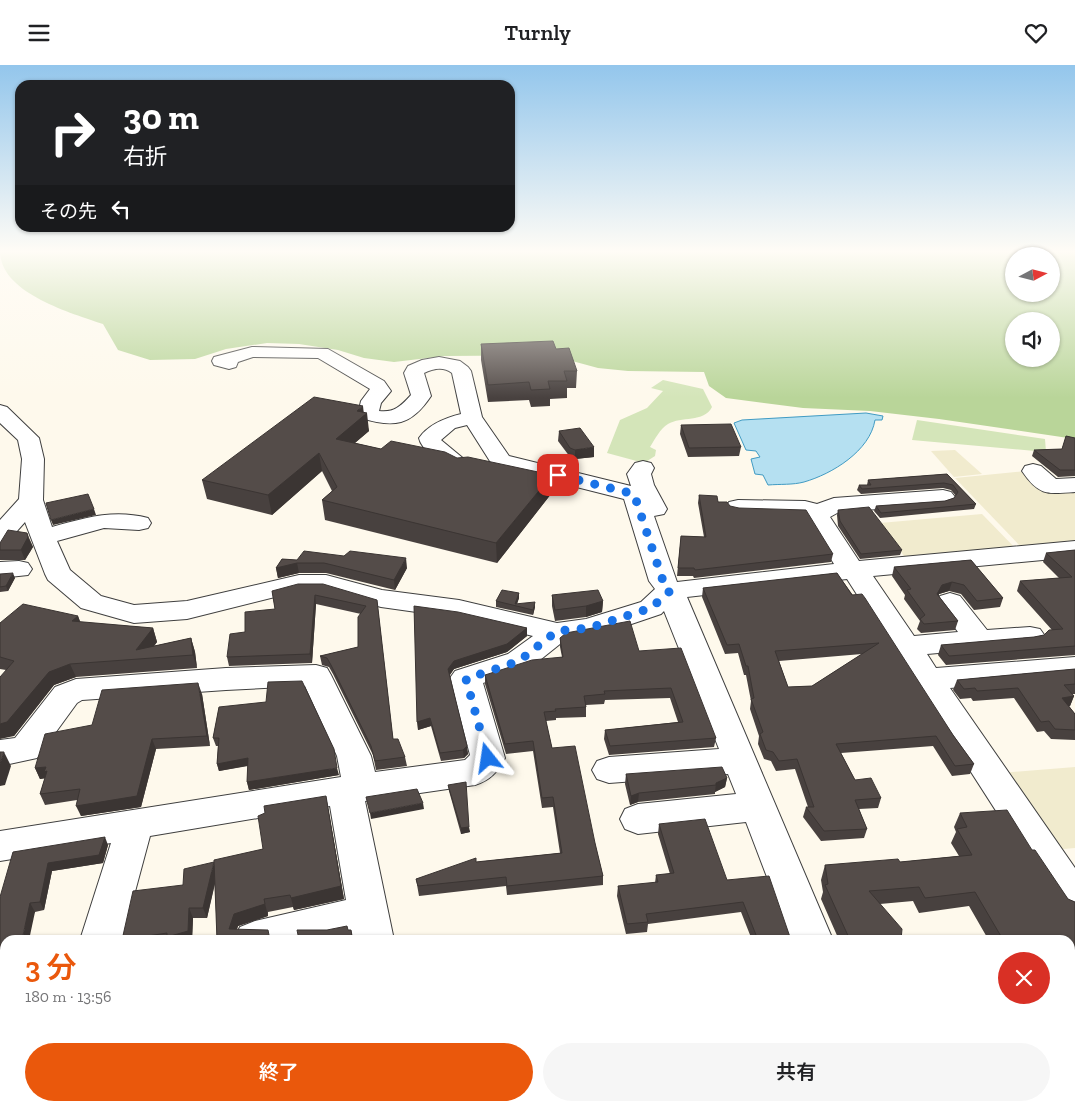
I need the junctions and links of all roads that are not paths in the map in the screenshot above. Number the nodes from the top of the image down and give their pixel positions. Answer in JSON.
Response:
{"nodes":[{"id":1,"x":229,"y":363,"type":"dead end"},
{"id":2,"x":0,"y":411,"type":"edge"},
{"id":3,"x":472,"y":417,"type":"junction"},
{"id":4,"x":643,"y":468,"type":"dead end"},
{"id":5,"x":462,"y":469,"type":"edge"},
{"id":6,"x":1033,"y":471,"type":"dead end"},
{"id":7,"x":1075,"y":485,"type":"edge"},
{"id":8,"x":943,"y":497,"type":"dead end"},
{"id":9,"x":31,"y":500,"type":"junction"},
{"id":10,"x":738,"y":507,"type":"edge"},
{"id":11,"x":820,"y":513,"type":"junction"},
{"id":12,"x":139,"y":523,"type":"dead end"},
{"id":13,"x":0,"y":535,"type":"edge"},
{"id":14,"x":43,"y":537,"type":"junction"},
{"id":15,"x":1075,"y":549,"type":"edge"},
{"id":16,"x":656,"y":560,"type":"junction"},
{"id":17,"x":853,"y":570,"type":"junction"},
{"id":18,"x":670,"y":591,"type":"junction"},
{"id":19,"x":950,"y":602,"type":"dead end"},
{"id":20,"x":557,"y":631,"type":"junction"},
{"id":21,"x":1030,"y":636,"type":"edge"},
{"id":22,"x":979,"y":640,"type":"junction"},
{"id":23,"x":905,"y":646,"type":"junction"},
{"id":24,"x":1075,"y":667,"type":"edge"},
{"id":25,"x":928,"y":679,"type":"junction"},
{"id":26,"x":0,"y":753,"type":"edge"},
{"id":27,"x":740,"y":760,"type":"junction"},
{"id":28,"x":609,"y":770,"type":"dead end"},
{"id":29,"x":353,"y":789,"type":"junction"},
{"id":30,"x":759,"y":806,"type":"junction"},
{"id":31,"x":638,"y":819,"type":"dead end"},
{"id":32,"x":135,"y":824,"type":"junction"},
{"id":33,"x":0,"y":846,"type":"edge"},
{"id":34,"x":1075,"y":900,"type":"edge"},
{"id":35,"x":371,"y":926,"type":"edge"},
{"id":36,"x":102,"y":935,"type":"edge"},
{"id":37,"x":296,"y":935,"type":"edge"},
{"id":38,"x":810,"y":935,"type":"edge"}],
"edges":[{"from":1,"to":3,"type":"street"},
{"from":2,"to":9,"type":"street"},
{"from":3,"to":5,"type":"street"},
{"from":3,"to":16,"type":"street"},
{"from":4,"to":16,"type":"street"},
{"from":6,"to":7,"type":"street"},
{"from":8,"to":11,"type":"street"},
{"from":9,"to":13,"type":"street"},
{"from":9,"to":14,"type":"street"},
{"from":10,"to":11,"type":"street"},
{"from":11,"to":17,"type":"street"},
{"from":12,"to":14,"type":"street"},
{"from":14,"to":20,"type":"street"},
{"from":15,"to":17,"type":"street"},
{"from":16,"to":18,"type":"street"},
{"from":17,"to":18,"type":"street"},
{"from":17,"to":23,"type":"street"},
{"from":18,"to":20,"type":"street"},
{"from":18,"to":27,"type":"street"},
{"from":19,"to":22,"type":"street"},
{"from":20,"to":29,"type":"street"},
{"from":21,"to":22,"type":"street"},
{"from":22,"to":23,"type":"street"},
{"from":23,"to":25,"type":"street"},
{"from":24,"to":25,"type":"street"},
{"from":25,"to":34,"type":"street"},
{"from":26,"to":29,"type":"street"},
{"from":27,"to":28,"type":"street"},
{"from":27,"to":30,"type":"street"},
{"from":29,"to":32,"type":"street"},
{"from":29,"to":35,"type":"street"},
{"from":30,"to":31,"type":"street"},
{"from":30,"to":38,"type":"street"},
{"from":32,"to":33,"type":"street"},
{"from":32,"to":36,"type":"street"},
{"from":35,"to":37,"type":"street"}]}
